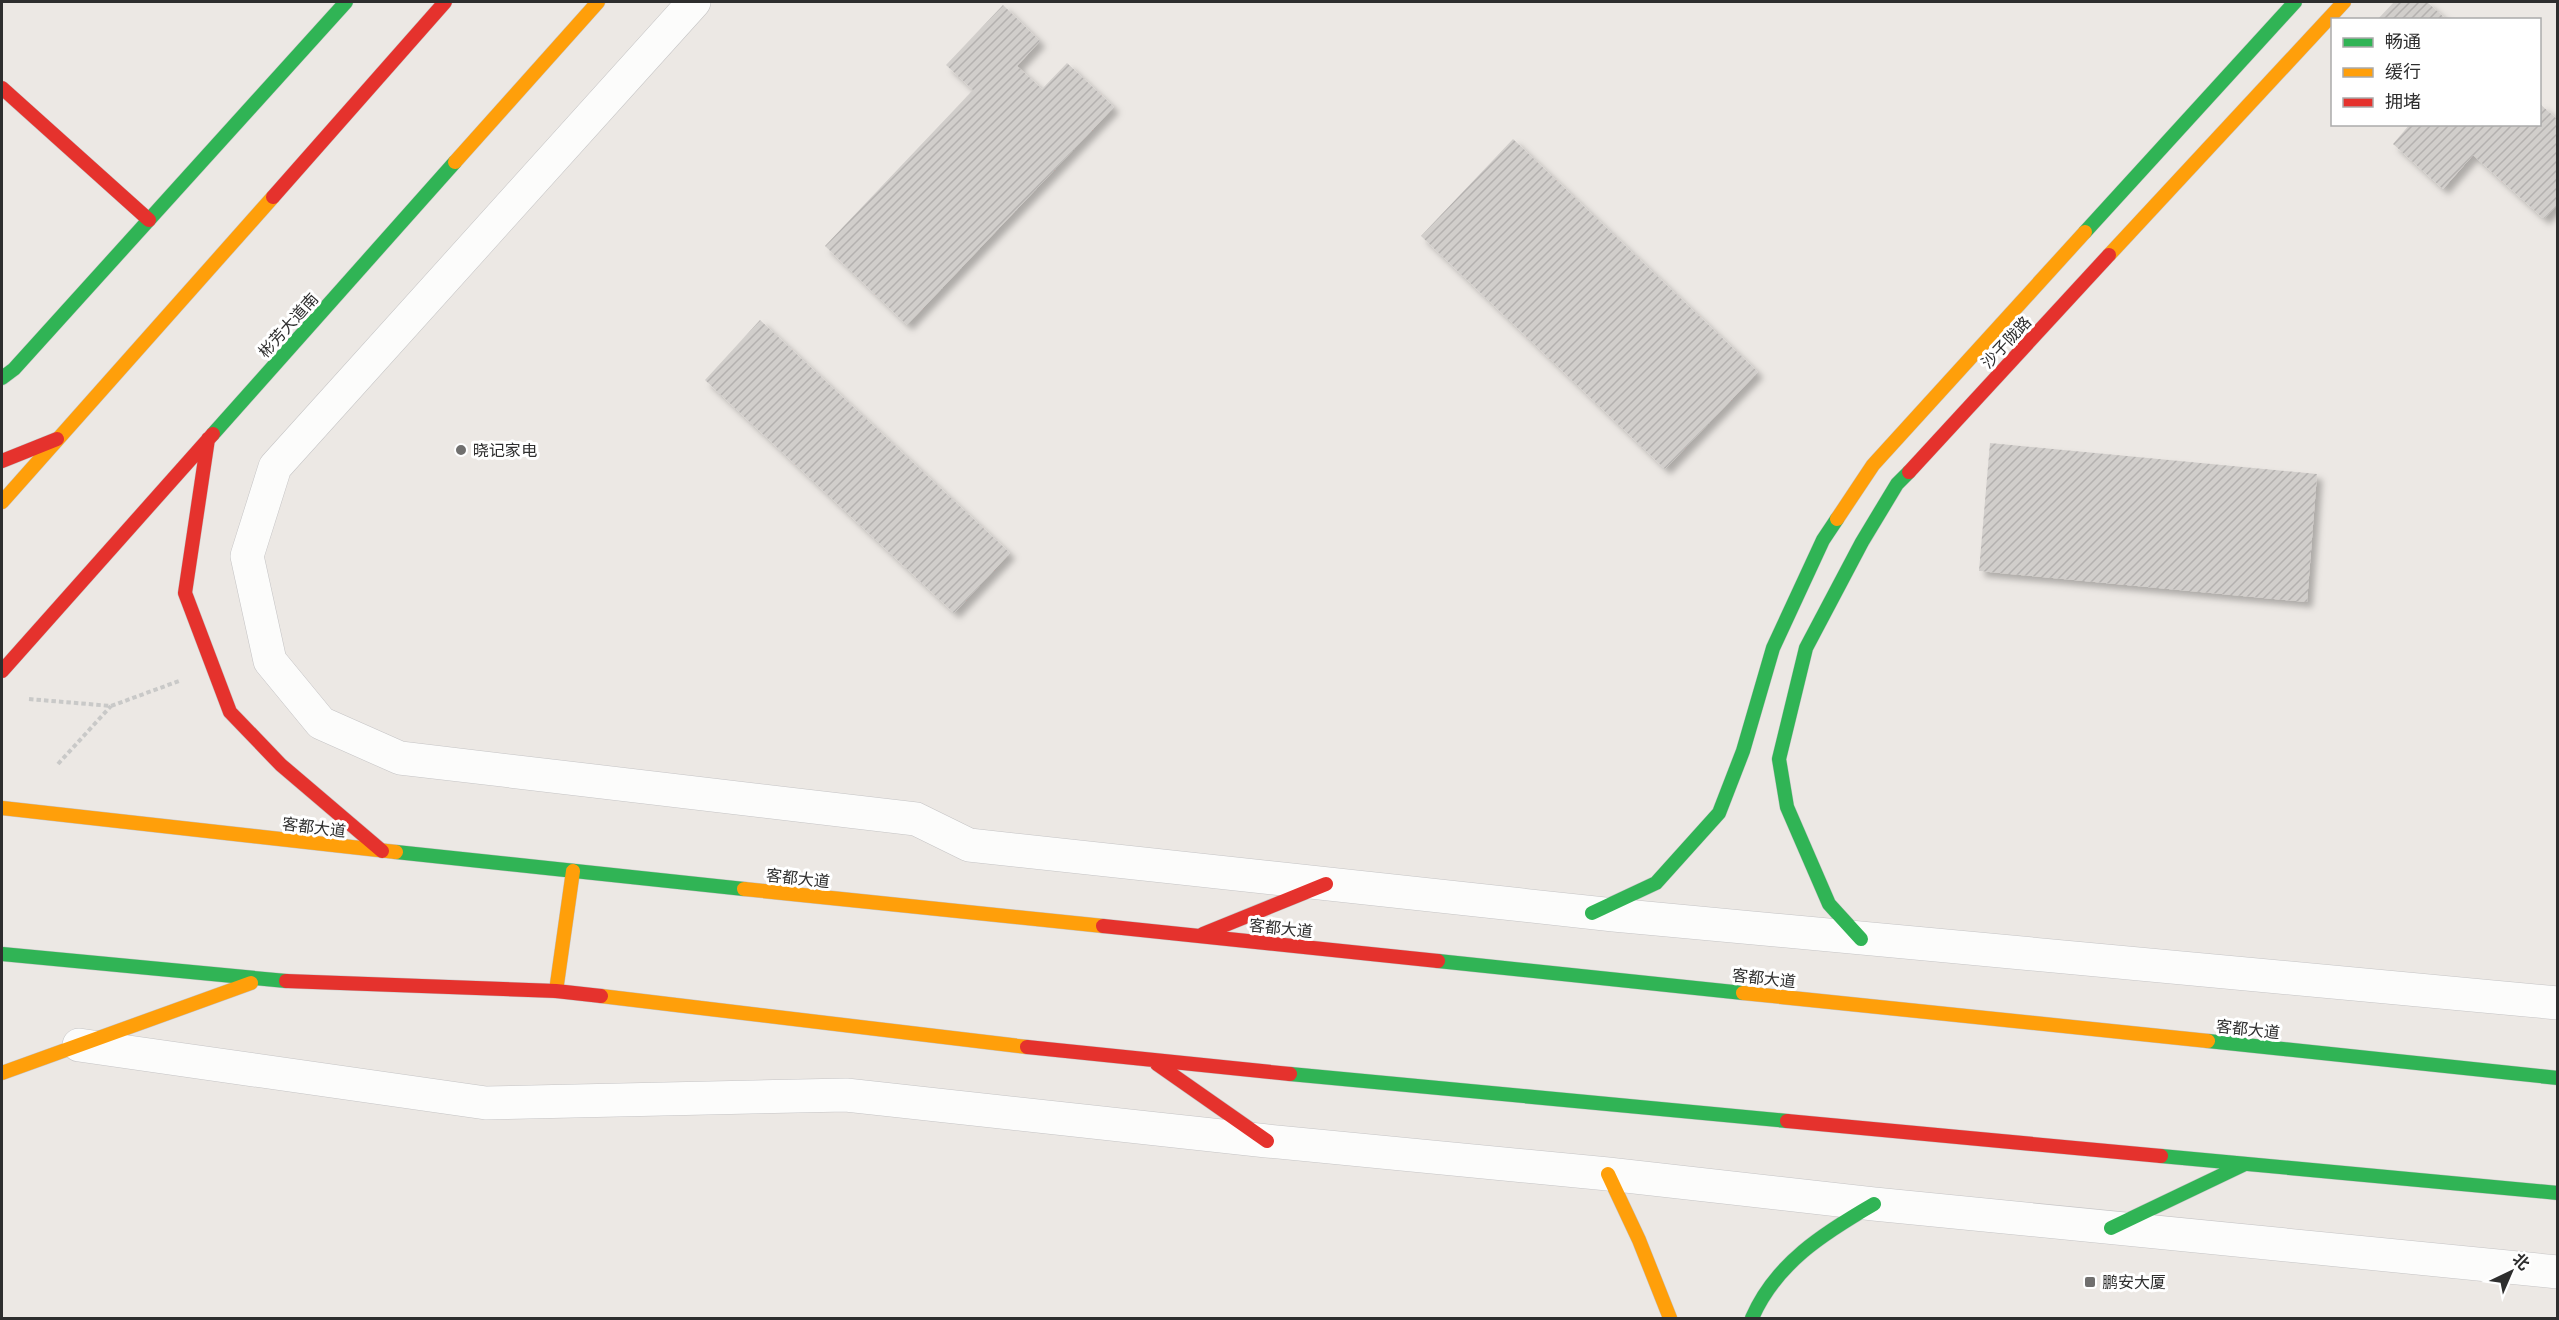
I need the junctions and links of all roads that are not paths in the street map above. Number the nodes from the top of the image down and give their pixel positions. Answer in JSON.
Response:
{"nodes":[{"id":1,"x":346,"y":2,"type":"edge"},
{"id":2,"x":445,"y":2,"type":"edge"},
{"id":3,"x":598,"y":2,"type":"edge"},
{"id":4,"x":694,"y":2,"type":"edge"},
{"id":5,"x":2295,"y":2,"type":"edge"},
{"id":6,"x":2344,"y":2,"type":"edge"},
{"id":7,"x":2,"y":88,"type":"edge"},
{"id":8,"x":149,"y":220,"type":"junction"},
{"id":9,"x":2,"y":378,"type":"edge"},
{"id":10,"x":57,"y":439,"type":"junction"},
{"id":11,"x":208,"y":439,"type":"junction"},
{"id":12,"x":2,"y":461,"type":"edge"},
{"id":13,"x":2,"y":502,"type":"edge"},
{"id":14,"x":2,"y":671,"type":"edge"},
{"id":15,"x":2,"y":808,"type":"edge"},
{"id":16,"x":382,"y":851,"type":"junction"},
{"id":17,"x":573,"y":870,"type":"junction"},
{"id":18,"x":1326,"y":884,"type":"junction"},
{"id":19,"x":1592,"y":913,"type":"junction"},
{"id":20,"x":1198,"y":936,"type":"junction"},
{"id":21,"x":1861,"y":939,"type":"junction"},
{"id":22,"x":2,"y":954,"type":"edge"},
{"id":23,"x":260,"y":980,"type":"junction"},
{"id":24,"x":556,"y":991,"type":"junction"},
{"id":25,"x":2558,"y":1003,"type":"edge"},
{"id":26,"x":79,"y":1045,"type":"junction"},
{"id":27,"x":1156,"y":1062,"type":"junction"},
{"id":28,"x":2,"y":1073,"type":"edge"},
{"id":29,"x":2558,"y":1078,"type":"edge"},
{"id":30,"x":1267,"y":1141,"type":"junction"},
{"id":31,"x":2245,"y":1164,"type":"junction"},
{"id":32,"x":1608,"y":1174,"type":"junction"},
{"id":33,"x":2558,"y":1193,"type":"edge"},
{"id":34,"x":1874,"y":1204,"type":"junction"},
{"id":35,"x":2111,"y":1228,"type":"junction"},
{"id":36,"x":2558,"y":1272,"type":"edge"},
{"id":37,"x":1670,"y":1318,"type":"edge"},
{"id":38,"x":1752,"y":1318,"type":"edge"}],
"edges":[{"from":1,"to":8,"type":"main road"},
{"from":2,"to":10,"type":"main road"},
{"from":3,"to":11,"type":"main road","name":"彬芳大道南"},
{"from":4,"to":18,"type":"street"},
{"from":5,"to":19,"type":"main road","name":"沙子陇路"},
{"from":6,"to":21,"type":"main road","name":"沙子陇路"},
{"from":7,"to":8,"type":"main road"},
{"from":8,"to":9,"type":"main road"},
{"from":10,"to":12,"type":"main road"},
{"from":10,"to":13,"type":"main road"},
{"from":11,"to":14,"type":"main road","name":"彬芳大道南"},
{"from":11,"to":16,"type":"main road"},
{"from":15,"to":16,"type":"main road","name":"客都大道"},
{"from":16,"to":17,"type":"main road","name":"客都大道"},
{"from":17,"to":20,"type":"main road","name":"客都大道"},
{"from":17,"to":24,"type":"main road"},
{"from":18,"to":19,"type":"street"},
{"from":18,"to":20,"type":"main road"},
{"from":19,"to":21,"type":"street"},
{"from":20,"to":29,"type":"main road","name":"客都大道"},
{"from":21,"to":25,"type":"street"},
{"from":22,"to":23,"type":"main road"},
{"from":23,"to":24,"type":"main road"},
{"from":23,"to":26,"type":"main road"},
{"from":24,"to":27,"type":"main road"},
{"from":26,"to":28,"type":"main road"},
{"from":26,"to":30,"type":"street"},
{"from":27,"to":30,"type":"main road"},
{"from":27,"to":31,"type":"main road"},
{"from":30,"to":32,"type":"street"},
{"from":31,"to":33,"type":"main road"},
{"from":31,"to":35,"type":"main road"},
{"from":32,"to":34,"type":"street"},
{"from":32,"to":37,"type":"main road"},
{"from":34,"to":35,"type":"street"},
{"from":34,"to":38,"type":"main road"},
{"from":35,"to":36,"type":"street"}]}
